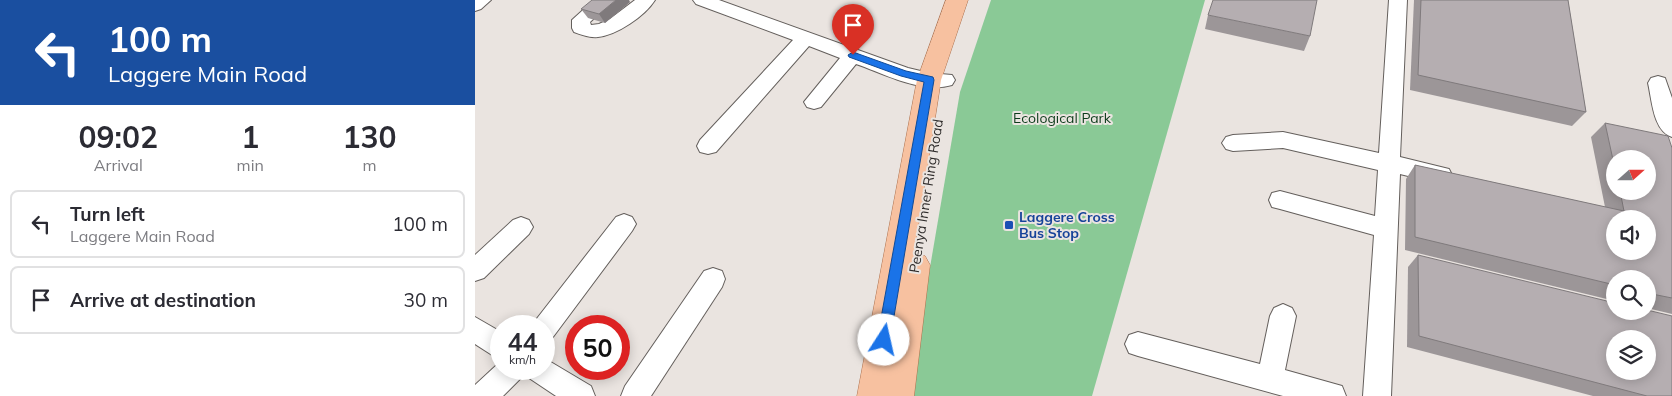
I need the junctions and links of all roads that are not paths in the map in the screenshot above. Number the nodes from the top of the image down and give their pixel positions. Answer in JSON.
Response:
{"nodes":[{"id":1,"x":482,"y":0,"type":"edge"},
{"id":2,"x":605,"y":0,"type":"edge"},
{"id":3,"x":646,"y":0,"type":"edge"},
{"id":4,"x":702,"y":0,"type":"edge"},
{"id":5,"x":957,"y":0,"type":"edge"},
{"id":6,"x":972,"y":0,"type":"edge"},
{"id":7,"x":1398,"y":0,"type":"edge"},
{"id":8,"x":475,"y":5,"type":"edge"},
{"id":9,"x":806,"y":38,"type":"junction"},
{"id":10,"x":853,"y":55,"type":"junction"},
{"id":11,"x":937,"y":80,"type":"junction"},
{"id":12,"x":1658,"y":83,"type":"dead end"},
{"id":13,"x":814,"y":102,"type":"dead end"},
{"id":14,"x":1672,"y":129,"type":"edge"},
{"id":15,"x":1233,"y":143,"type":"dead end"},
{"id":16,"x":708,"y":146,"type":"dead end"},
{"id":17,"x":1389,"y":163,"type":"junction"},
{"id":18,"x":1456,"y":178,"type":"edge"},
{"id":19,"x":1280,"y":200,"type":"dead end"},
{"id":20,"x":624,"y":224,"type":"dead end"},
{"id":21,"x":521,"y":227,"type":"dead end"},
{"id":22,"x":1386,"y":229,"type":"junction"},
{"id":23,"x":475,"y":270,"type":"edge"},
{"id":24,"x":713,"y":279,"type":"dead end"},
{"id":25,"x":555,"y":315,"type":"edge"},
{"id":26,"x":1283,"y":316,"type":"dead end"},
{"id":27,"x":475,"y":329,"type":"edge"},
{"id":28,"x":490,"y":339,"type":"edge"},
{"id":29,"x":1138,"y":344,"type":"dead end"},
{"id":30,"x":500,"y":380,"type":"edge"},
{"id":31,"x":555,"y":380,"type":"edge"},
{"id":32,"x":1270,"y":380,"type":"junction"},
{"id":33,"x":483,"y":396,"type":"edge"},
{"id":34,"x":581,"y":396,"type":"edge"},
{"id":35,"x":635,"y":396,"type":"edge"},
{"id":36,"x":874,"y":396,"type":"edge"},
{"id":37,"x":897,"y":396,"type":"edge"},
{"id":38,"x":1332,"y":396,"type":"edge"},
{"id":39,"x":1377,"y":396,"type":"edge"}],
"edges":[{"from":1,"to":8,"type":"street"},
{"from":2,"to":3,"type":"street"},
{"from":4,"to":9,"type":"street"},
{"from":5,"to":11,"type":"main road","name":"Peenya Inner Ring Road"},
{"from":6,"to":11,"type":"main road","name":"Peenya Inner Ring Road"},
{"from":7,"to":17,"type":"street"},
{"from":9,"to":10,"type":"street"},
{"from":9,"to":16,"type":"street"},
{"from":10,"to":11,"type":"street"},
{"from":10,"to":13,"type":"street"},
{"from":11,"to":36,"type":"main road","name":"Peenya Inner Ring Road"},
{"from":11,"to":37,"type":"main road","name":"Peenya Inner Ring Road"},
{"from":12,"to":14,"type":"street"},
{"from":15,"to":17,"type":"street"},
{"from":17,"to":18,"type":"street"},
{"from":17,"to":22,"type":"street"},
{"from":19,"to":22,"type":"street"},
{"from":20,"to":25,"type":"street"},
{"from":21,"to":23,"type":"street"},
{"from":22,"to":39,"type":"street"},
{"from":24,"to":35,"type":"street"},
{"from":26,"to":32,"type":"street"},
{"from":27,"to":28,"type":"street"},
{"from":29,"to":32,"type":"street"},
{"from":30,"to":33,"type":"street"},
{"from":31,"to":34,"type":"street"},
{"from":32,"to":38,"type":"street"}]}
